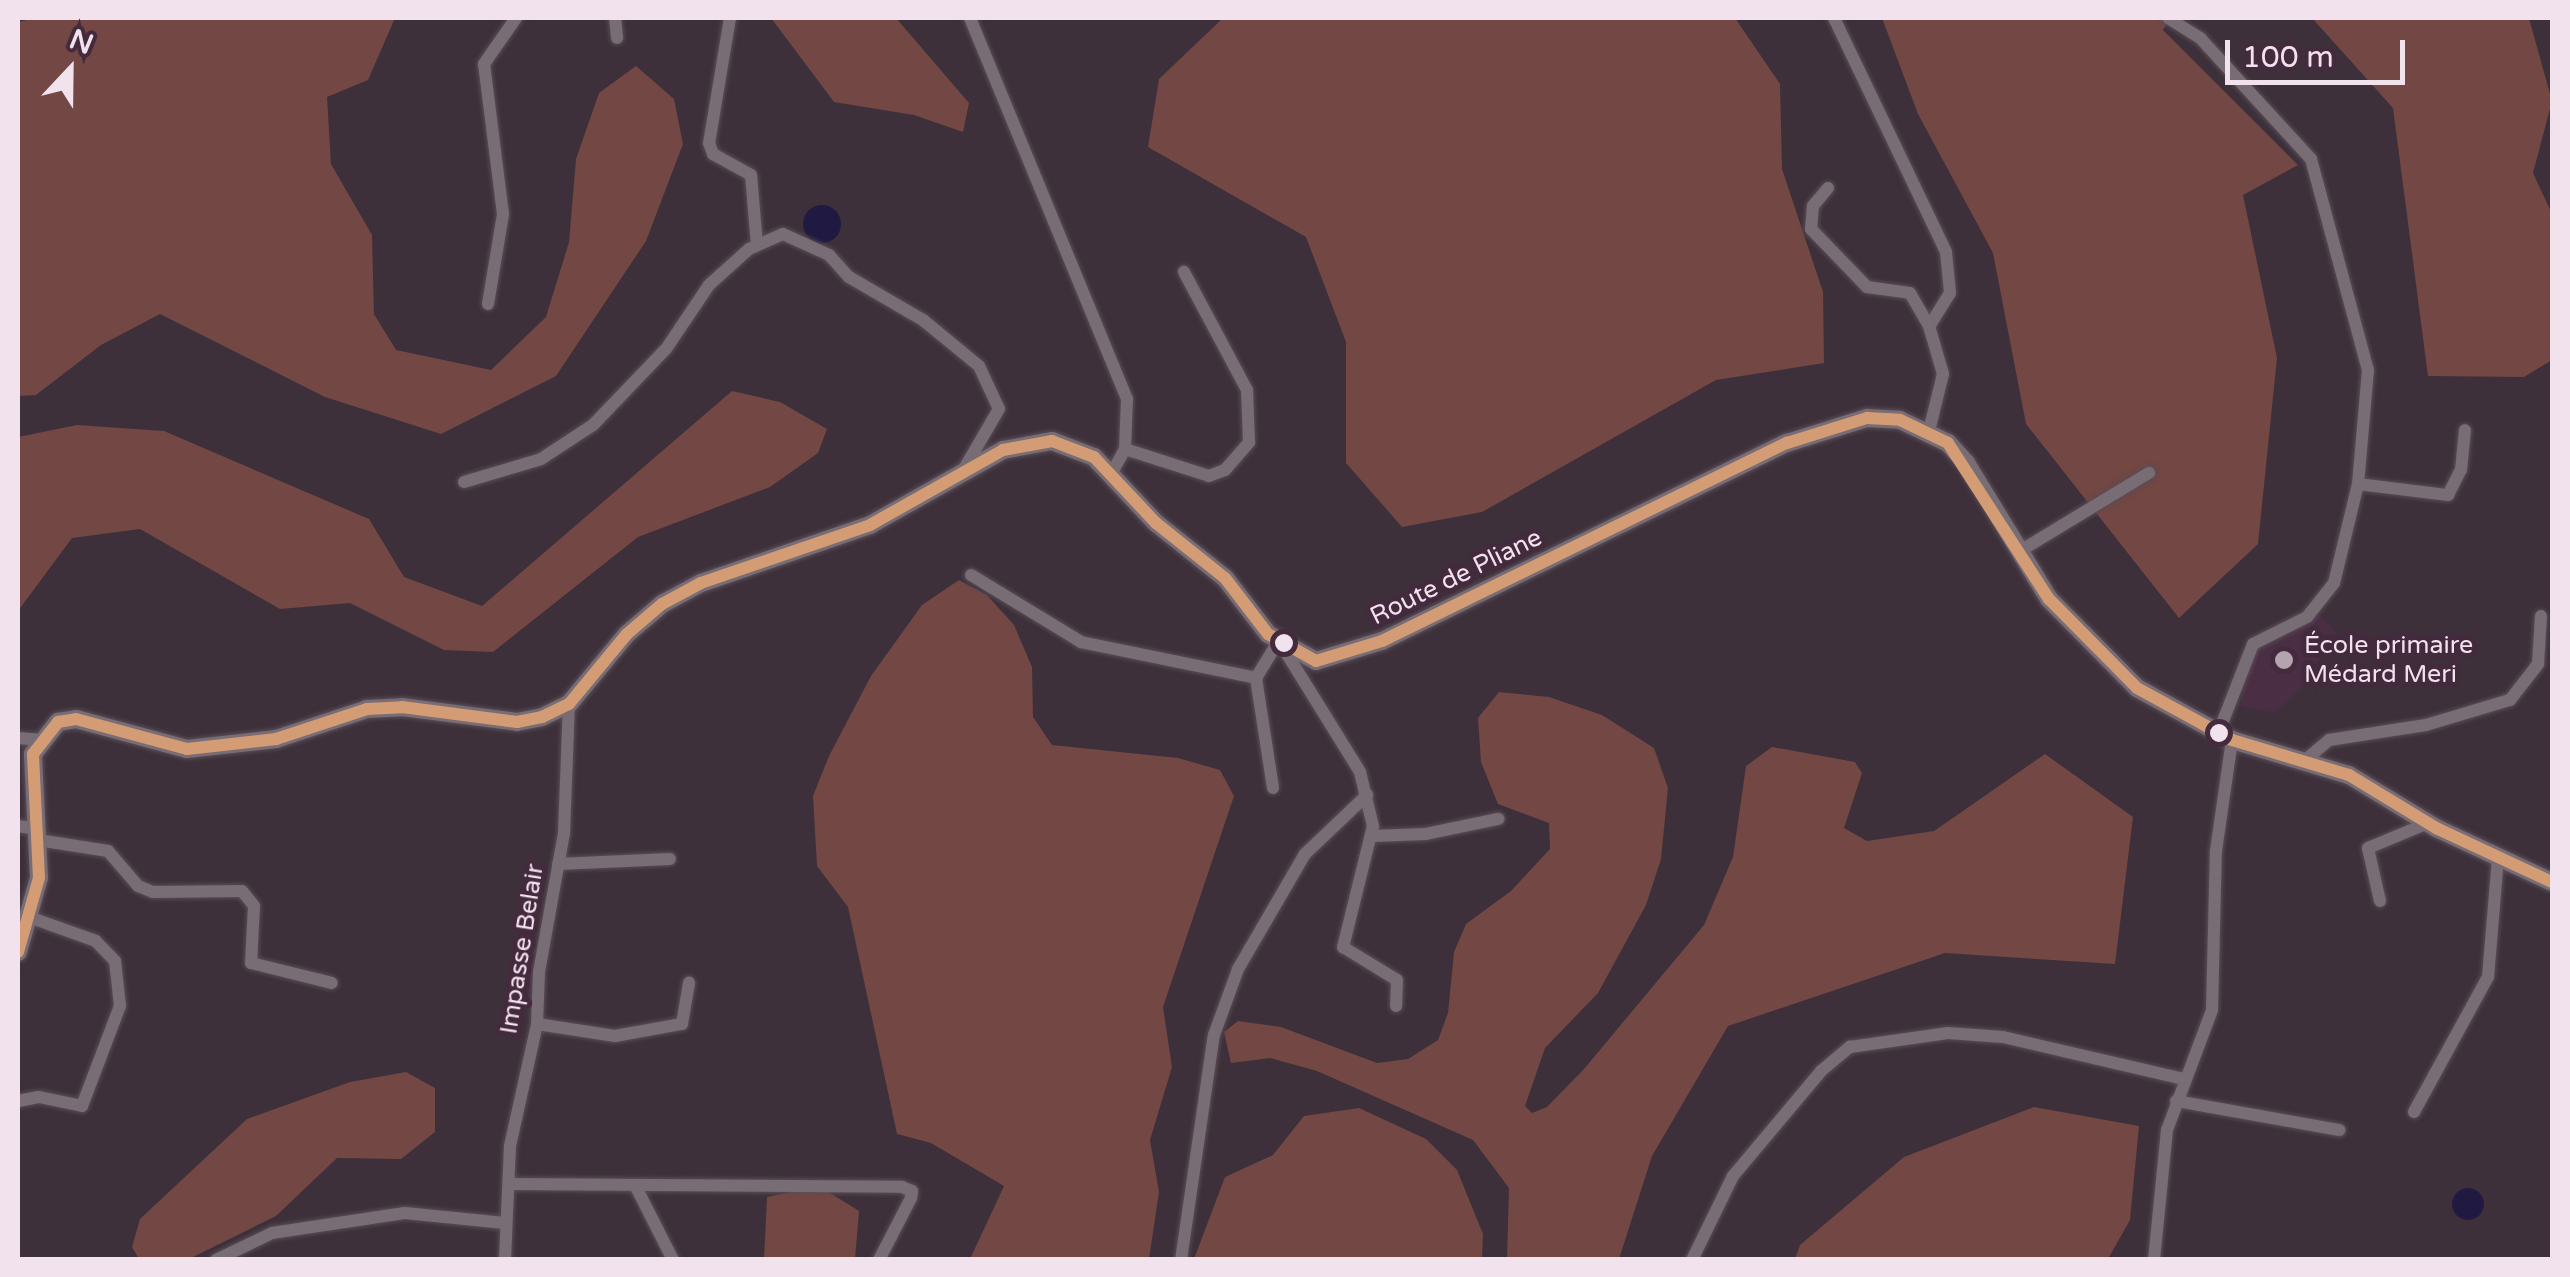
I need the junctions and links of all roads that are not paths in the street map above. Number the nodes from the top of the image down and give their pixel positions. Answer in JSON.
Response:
{"nodes":[{"id":1,"x":516,"y":18,"type":"edge"},
{"id":2,"x":614,"y":18,"type":"edge"},
{"id":3,"x":730,"y":18,"type":"edge"},
{"id":4,"x":970,"y":18,"type":"edge"},
{"id":5,"x":1834,"y":18,"type":"edge"},
{"id":6,"x":2168,"y":18,"type":"edge"},
{"id":7,"x":616,"y":38,"type":"dead end"},
{"id":8,"x":1828,"y":188,"type":"dead end"},
{"id":9,"x":757,"y":245,"type":"junction"},
{"id":10,"x":1184,"y":272,"type":"dead end"},
{"id":11,"x":488,"y":304,"type":"dead end"},
{"id":12,"x":1929,"y":326,"type":"junction"},
{"id":13,"x":2465,"y":430,"type":"dead end"},
{"id":14,"x":1929,"y":431,"type":"junction"},
{"id":15,"x":1126,"y":448,"type":"junction"},
{"id":16,"x":964,"y":469,"type":"junction"},
{"id":17,"x":2149,"y":473,"type":"dead end"},
{"id":18,"x":1112,"y":474,"type":"junction"},
{"id":19,"x":464,"y":482,"type":"dead end"},
{"id":20,"x":2358,"y":484,"type":"junction"},
{"id":21,"x":2020,"y":551,"type":"junction"},
{"id":22,"x":971,"y":575,"type":"dead end"},
{"id":23,"x":2541,"y":616,"type":"dead end"},
{"id":24,"x":1280,"y":644,"type":"junction"},
{"id":25,"x":1256,"y":678,"type":"junction"},
{"id":26,"x":569,"y":704,"type":"junction"},
{"id":27,"x":2225,"y":737,"type":"junction"},
{"id":28,"x":18,"y":738,"type":"edge"},
{"id":29,"x":39,"y":740,"type":"junction"},
{"id":30,"x":2304,"y":761,"type":"junction"},
{"id":31,"x":1273,"y":788,"type":"dead end"},
{"id":32,"x":1367,"y":795,"type":"junction"},
{"id":33,"x":1498,"y":819,"type":"dead end"},
{"id":34,"x":2428,"y":823,"type":"junction"},
{"id":35,"x":18,"y":826,"type":"edge"},
{"id":36,"x":38,"y":835,"type":"junction"},
{"id":37,"x":1372,"y":836,"type":"junction"},
{"id":38,"x":670,"y":859,"type":"dead end"},
{"id":39,"x":2498,"y":859,"type":"junction"},
{"id":40,"x":558,"y":864,"type":"junction"},
{"id":41,"x":2552,"y":882,"type":"edge"},
{"id":42,"x":2380,"y":901,"type":"dead end"},
{"id":43,"x":29,"y":918,"type":"junction"},
{"id":44,"x":18,"y":952,"type":"edge"},
{"id":45,"x":332,"y":983,"type":"dead end"},
{"id":46,"x":689,"y":983,"type":"dead end"},
{"id":47,"x":1396,"y":1006,"type":"dead end"},
{"id":48,"x":537,"y":1024,"type":"junction"},
{"id":49,"x":2183,"y":1078,"type":"junction"},
{"id":50,"x":18,"y":1101,"type":"edge"},
{"id":51,"x":2176,"y":1102,"type":"junction"},
{"id":52,"x":2414,"y":1112,"type":"dead end"},
{"id":53,"x":2339,"y":1130,"type":"dead end"},
{"id":54,"x":509,"y":1184,"type":"junction"},
{"id":55,"x":635,"y":1185,"type":"junction"},
{"id":56,"x":505,"y":1223,"type":"junction"},
{"id":57,"x":216,"y":1260,"type":"edge"},
{"id":58,"x":505,"y":1260,"type":"edge"},
{"id":59,"x":673,"y":1260,"type":"edge"},
{"id":60,"x":880,"y":1260,"type":"edge"},
{"id":61,"x":1182,"y":1260,"type":"edge"},
{"id":62,"x":1692,"y":1260,"type":"edge"},
{"id":63,"x":2154,"y":1260,"type":"edge"}],
"edges":[{"from":1,"to":11,"type":"street"},
{"from":2,"to":7,"type":"street"},
{"from":3,"to":9,"type":"street"},
{"from":4,"to":15,"type":"street"},
{"from":5,"to":12,"type":"street"},
{"from":6,"to":20,"type":"street"},
{"from":8,"to":12,"type":"street"},
{"from":9,"to":16,"type":"street"},
{"from":9,"to":19,"type":"street"},
{"from":10,"to":15,"type":"street"},
{"from":12,"to":14,"type":"street"},
{"from":13,"to":20,"type":"street"},
{"from":14,"to":21,"type":"street"},
{"from":14,"to":24,"type":"street","name":"Route de Pliane"},
{"from":15,"to":18,"type":"street"},
{"from":16,"to":18,"type":"street"},
{"from":16,"to":26,"type":"street"},
{"from":17,"to":21,"type":"street"},
{"from":18,"to":24,"type":"street"},
{"from":20,"to":27,"type":"street"},
{"from":21,"to":27,"type":"street"},
{"from":22,"to":25,"type":"street"},
{"from":23,"to":30,"type":"street"},
{"from":24,"to":25,"type":"street"},
{"from":24,"to":32,"type":"street"},
{"from":25,"to":31,"type":"street"},
{"from":26,"to":29,"type":"street"},
{"from":26,"to":40,"type":"street","name":"Impasse Belair"},
{"from":27,"to":30,"type":"street"},
{"from":27,"to":49,"type":"street"},
{"from":28,"to":29,"type":"street"},
{"from":29,"to":36,"type":"street"},
{"from":30,"to":34,"type":"street"},
{"from":32,"to":37,"type":"street"},
{"from":32,"to":61,"type":"street"},
{"from":33,"to":37,"type":"street"},
{"from":34,"to":39,"type":"street"},
{"from":34,"to":42,"type":"street"},
{"from":35,"to":36,"type":"street"},
{"from":36,"to":43,"type":"street"},
{"from":36,"to":45,"type":"street"},
{"from":37,"to":47,"type":"street"},
{"from":38,"to":40,"type":"street"},
{"from":39,"to":41,"type":"street"},
{"from":39,"to":52,"type":"street"},
{"from":40,"to":48,"type":"street","name":"Impasse Belair"},
{"from":43,"to":44,"type":"street"},
{"from":43,"to":50,"type":"street"},
{"from":46,"to":48,"type":"street"},
{"from":48,"to":54,"type":"street","name":"Impasse Belair"},
{"from":49,"to":51,"type":"street"},
{"from":49,"to":62,"type":"street"},
{"from":51,"to":53,"type":"street"},
{"from":51,"to":63,"type":"street"},
{"from":54,"to":55,"type":"street"},
{"from":54,"to":56,"type":"street","name":"Impasse Belair"},
{"from":55,"to":59,"type":"street"},
{"from":55,"to":60,"type":"street"},
{"from":56,"to":57,"type":"street"},
{"from":56,"to":58,"type":"street","name":"Impasse Belair"}]}
